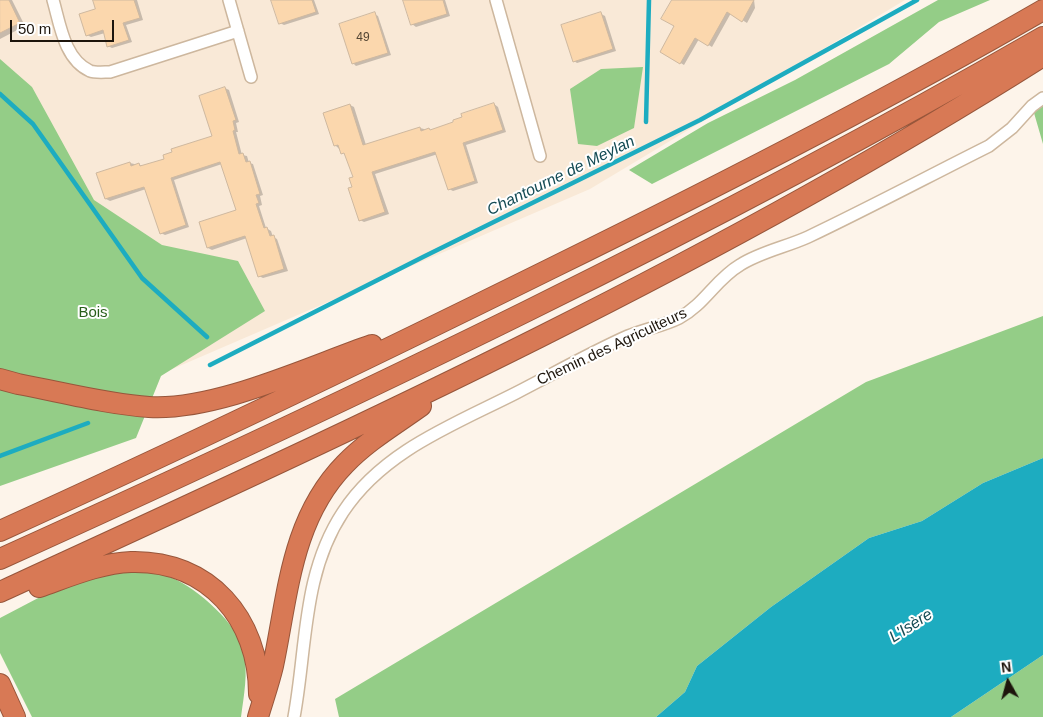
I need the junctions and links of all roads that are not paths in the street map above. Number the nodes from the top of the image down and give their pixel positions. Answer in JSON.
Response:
{"nodes":[{"id":1,"x":53,"y":0,"type":"edge"},
{"id":2,"x":229,"y":0,"type":"edge"},
{"id":3,"x":496,"y":0,"type":"edge"},
{"id":4,"x":1043,"y":10,"type":"edge"},
{"id":5,"x":238,"y":31,"type":"junction"},
{"id":6,"x":1043,"y":37,"type":"edge"},
{"id":7,"x":1043,"y":56,"type":"edge"},
{"id":8,"x":251,"y":77,"type":"dead end"},
{"id":9,"x":1043,"y":98,"type":"edge"},
{"id":10,"x":540,"y":156,"type":"dead end"},
{"id":11,"x":464,"y":312,"type":"junction"},
{"id":12,"x":476,"y":368,"type":"junction"},
{"id":13,"x":0,"y":379,"type":"edge"},
{"id":14,"x":0,"y":531,"type":"edge"},
{"id":15,"x":0,"y":559,"type":"edge"},
{"id":16,"x":0,"y":592,"type":"edge"},
{"id":17,"x":0,"y":599,"type":"edge"},
{"id":18,"x":0,"y":684,"type":"edge"},
{"id":19,"x":258,"y":716,"type":"edge"},
{"id":20,"x":15,"y":717,"type":"edge"},
{"id":21,"x":294,"y":717,"type":"edge"}],
"edges":[{"from":1,"to":5,"type":"street"},
{"from":2,"to":5,"type":"street"},
{"from":3,"to":10,"type":"street"},
{"from":4,"to":11,"type":"highway"},
{"from":5,"to":8,"type":"street"},
{"from":6,"to":15,"type":"highway"},
{"from":7,"to":12,"type":"highway"},
{"from":9,"to":21,"type":"street","name":"Chemin des Agriculteurs"},
{"from":11,"to":13,"type":"highway"},
{"from":11,"to":14,"type":"highway"},
{"from":12,"to":16,"type":"highway"},
{"from":12,"to":19,"type":"highway"},
{"from":17,"to":19,"type":"highway"},
{"from":18,"to":20,"type":"highway"}]}
